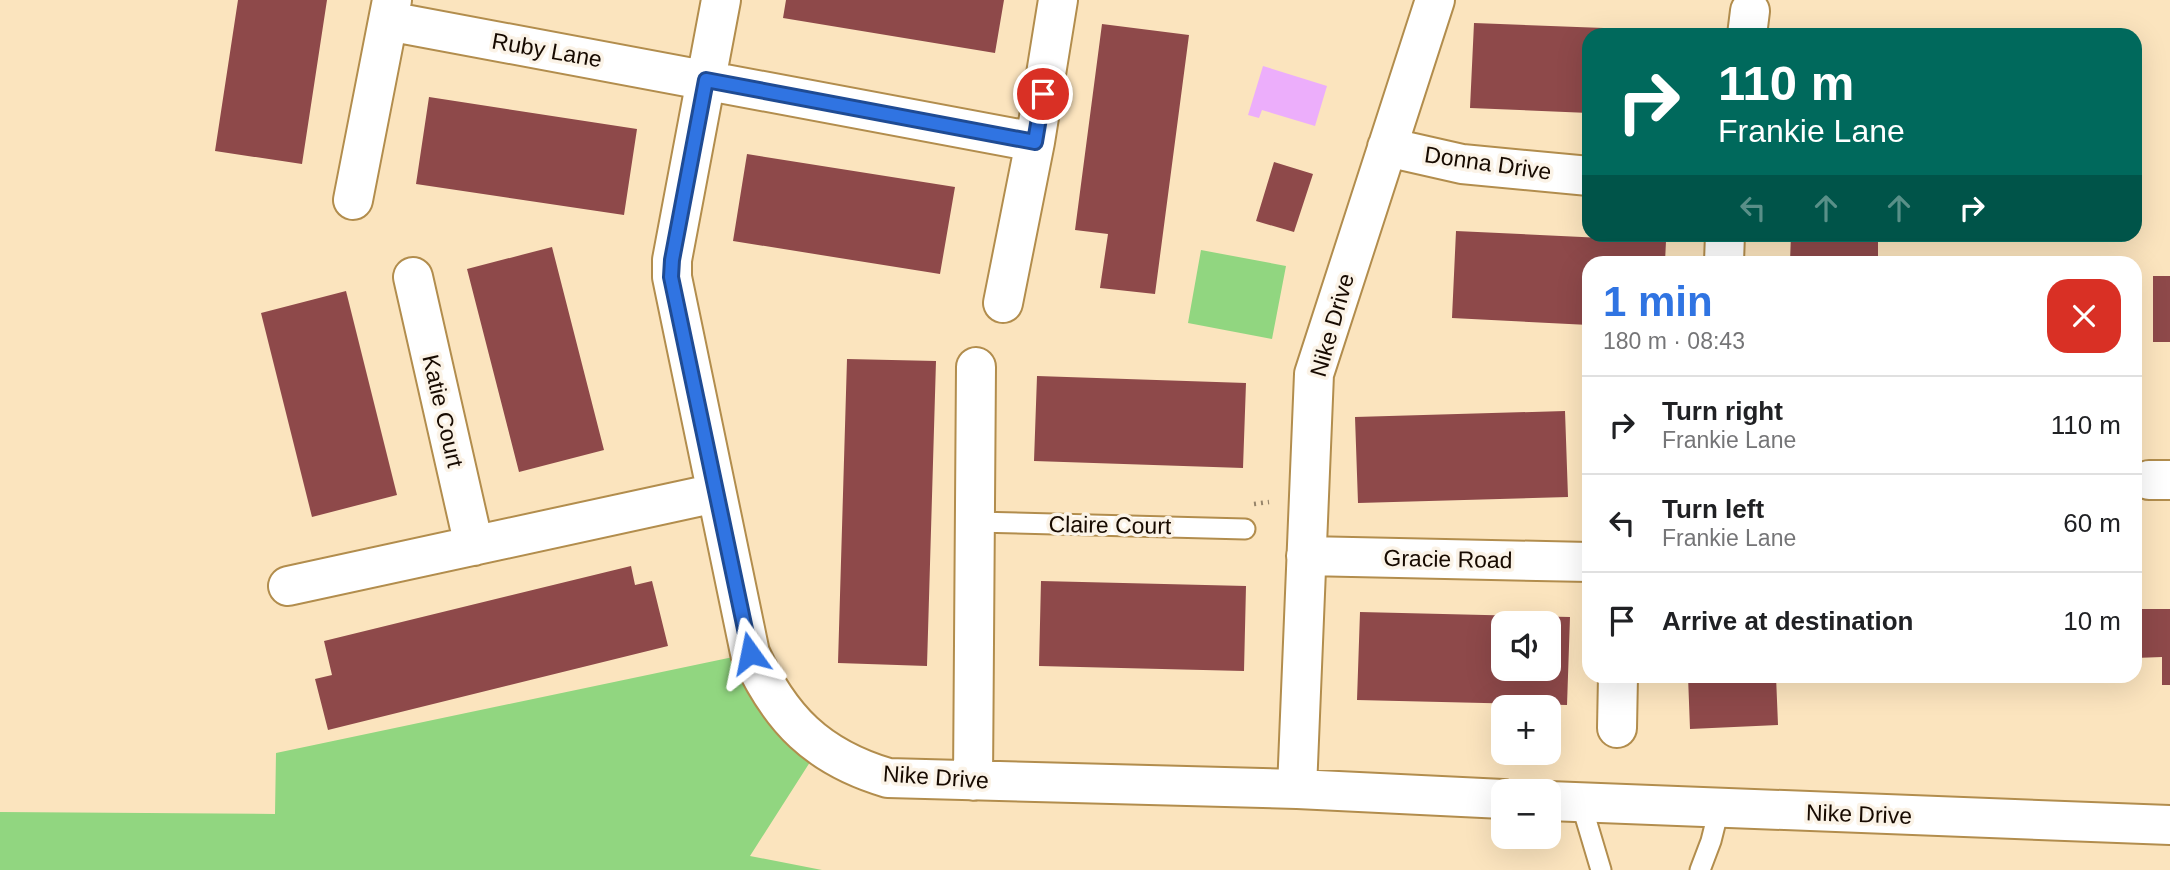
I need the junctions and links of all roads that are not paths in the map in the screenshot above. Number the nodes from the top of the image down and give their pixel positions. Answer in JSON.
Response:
{"nodes":[{"id":1,"x":721,"y":0,"type":"edge"},
{"id":2,"x":1058,"y":0,"type":"edge"},
{"id":3,"x":1434,"y":0,"type":"edge"},
{"id":4,"x":390,"y":10,"type":"edge"},
{"id":5,"x":706,"y":80,"type":"junction"},
{"id":6,"x":1035,"y":142,"type":"junction"},
{"id":7,"x":1387,"y":147,"type":"junction"},
{"id":8,"x":1582,"y":175,"type":"edge"},
{"id":9,"x":353,"y":200,"type":"dead end"},
{"id":10,"x":413,"y":277,"type":"dead end"},
{"id":11,"x":1003,"y":303,"type":"dead end"},
{"id":12,"x":976,"y":367,"type":"dead end"},
{"id":13,"x":716,"y":493,"type":"junction"},
{"id":14,"x":975,"y":522,"type":"junction"},
{"id":15,"x":1245,"y":529,"type":"dead end"},
{"id":16,"x":474,"y":546,"type":"junction"},
{"id":17,"x":1306,"y":556,"type":"junction"},
{"id":18,"x":1582,"y":562,"type":"edge"},
{"id":19,"x":288,"y":586,"type":"dead end"},
{"id":20,"x":1618,"y":683,"type":"edge"},
{"id":21,"x":1617,"y":728,"type":"dead end"},
{"id":22,"x":973,"y":781,"type":"junction"},
{"id":23,"x":1297,"y":789,"type":"junction"},
{"id":24,"x":1491,"y":798,"type":"edge"},
{"id":25,"x":1565,"y":802,"type":"edge"},
{"id":26,"x":1720,"y":809,"type":"junction"},
{"id":27,"x":2170,"y":825,"type":"edge"},
{"id":28,"x":1601,"y":870,"type":"edge"},
{"id":29,"x":1700,"y":870,"type":"edge"}],
"edges":[{"from":1,"to":5,"type":"street","name":"Nike Drive"},
{"from":2,"to":6,"type":"street"},
{"from":3,"to":7,"type":"street","name":"Nike Drive"},
{"from":4,"to":5,"type":"street","name":"Ruby Lane"},
{"from":4,"to":9,"type":"street","name":"Ruby Lane"},
{"from":5,"to":6,"type":"street","name":"Ruby Lane"},
{"from":5,"to":13,"type":"street","name":"Nike Drive"},
{"from":6,"to":11,"type":"street"},
{"from":7,"to":8,"type":"street","name":"Donna Drive"},
{"from":7,"to":17,"type":"street","name":"Nike Drive"},
{"from":10,"to":16,"type":"street","name":"Katie Court"},
{"from":12,"to":14,"type":"street"},
{"from":13,"to":16,"type":"street"},
{"from":13,"to":22,"type":"street","name":"Nike Drive"},
{"from":14,"to":15,"type":"lane","name":"Claire Court"},
{"from":14,"to":22,"type":"street"},
{"from":16,"to":19,"type":"street"},
{"from":17,"to":18,"type":"street","name":"Gracie Road"},
{"from":17,"to":23,"type":"street","name":"Nike Drive"},
{"from":20,"to":21,"type":"street"},
{"from":22,"to":23,"type":"street","name":"Nike Drive"},
{"from":23,"to":24,"type":"street","name":"Nike Drive"},
{"from":25,"to":26,"type":"street","name":"Nike Drive"},
{"from":25,"to":28,"type":"lane"},
{"from":26,"to":27,"type":"street","name":"Nike Drive"},
{"from":26,"to":29,"type":"lane"}]}
